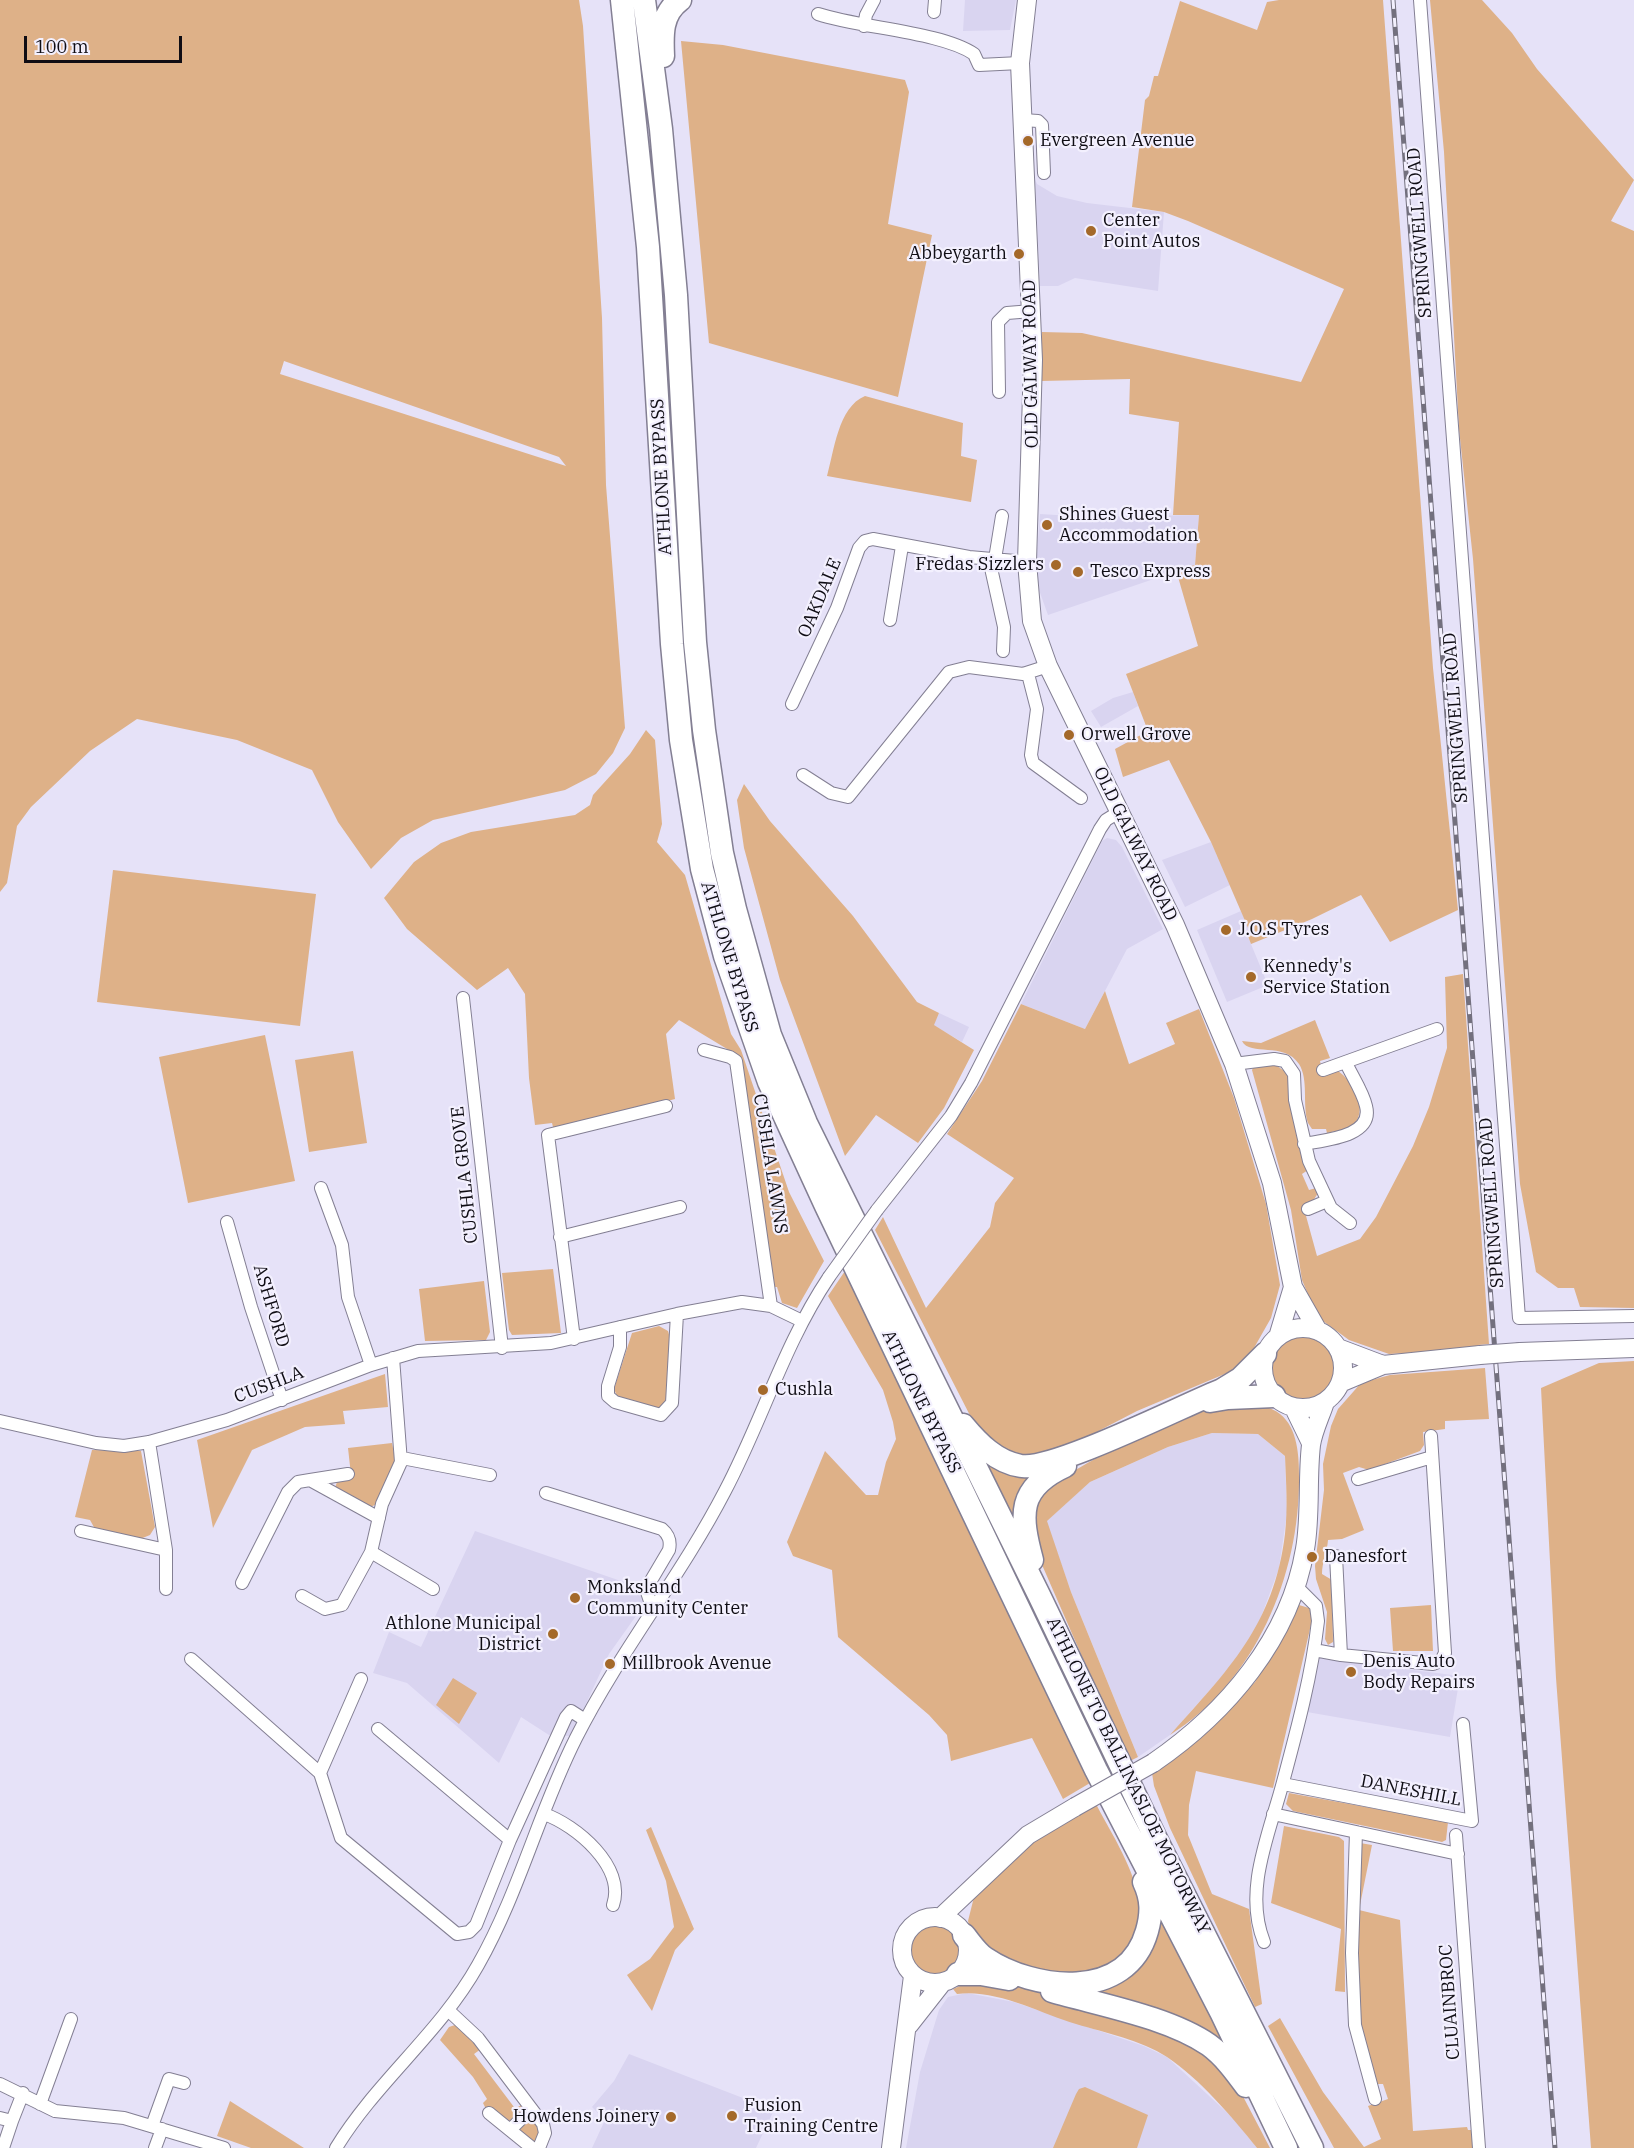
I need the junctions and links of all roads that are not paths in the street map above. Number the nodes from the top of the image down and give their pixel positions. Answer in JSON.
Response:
{"nodes":[{"id":1,"x":616,"y":0,"type":"edge"},
{"id":2,"x":622,"y":0,"type":"edge"},
{"id":3,"x":645,"y":0,"type":"edge"},
{"id":4,"x":680,"y":0,"type":"edge"},
{"id":5,"x":874,"y":0,"type":"edge"},
{"id":6,"x":1027,"y":0,"type":"edge"},
{"id":7,"x":1420,"y":0,"type":"edge"},
{"id":8,"x":818,"y":14,"type":"dead end"},
{"id":9,"x":624,"y":25,"type":"junction"},
{"id":10,"x":864,"y":26,"type":"junction"},
{"id":11,"x":1020,"y":63,"type":"junction"},
{"id":12,"x":1023,"y":120,"type":"junction"},
{"id":13,"x":661,"y":129,"type":"junction"},
{"id":14,"x":1044,"y":173,"type":"dead end"},
{"id":15,"x":1032,"y":311,"type":"junction"},
{"id":16,"x":999,"y":392,"type":"dead end"},
{"id":17,"x":1002,"y":516,"type":"dead end"},
{"id":18,"x":902,"y":546,"type":"junction"},
{"id":19,"x":992,"y":559,"type":"junction"},
{"id":20,"x":1027,"y":562,"type":"junction"},
{"id":21,"x":890,"y":620,"type":"dead end"},
{"id":22,"x":1003,"y":651,"type":"dead end"},
{"id":23,"x":1048,"y":666,"type":"junction"},
{"id":24,"x":1028,"y":674,"type":"junction"},
{"id":25,"x":792,"y":704,"type":"dead end"},
{"id":26,"x":803,"y":775,"type":"dead end"},
{"id":27,"x":1081,"y":798,"type":"dead end"},
{"id":28,"x":1119,"y":812,"type":"junction"},
{"id":29,"x":463,"y":998,"type":"dead end"},
{"id":30,"x":1437,"y":1029,"type":"dead end"},
{"id":31,"x":704,"y":1050,"type":"dead end"},
{"id":32,"x":1346,"y":1063,"type":"junction"},
{"id":33,"x":1234,"y":1064,"type":"junction"},
{"id":34,"x":1323,"y":1070,"type":"dead end"},
{"id":35,"x":666,"y":1106,"type":"dead end"},
{"id":36,"x":1304,"y":1144,"type":"junction"},
{"id":37,"x":321,"y":1188,"type":"dead end"},
{"id":38,"x":1327,"y":1201,"type":"junction"},
{"id":39,"x":680,"y":1207,"type":"dead end"},
{"id":40,"x":1308,"y":1209,"type":"dead end"},
{"id":41,"x":227,"y":1222,"type":"dead end"},
{"id":42,"x":1350,"y":1223,"type":"dead end"},
{"id":43,"x":560,"y":1237,"type":"junction"},
{"id":44,"x":1293,"y":1287,"type":"junction"},
{"id":45,"x":771,"y":1306,"type":"junction"},
{"id":46,"x":677,"y":1314,"type":"junction"},
{"id":47,"x":1634,"y":1316,"type":"edge"},
{"id":48,"x":802,"y":1321,"type":"junction"},
{"id":49,"x":620,"y":1327,"type":"junction"},
{"id":50,"x":1318,"y":1331,"type":"junction"},
{"id":51,"x":574,"y":1339,"type":"junction"},
{"id":52,"x":1271,"y":1346,"type":"junction"},
{"id":53,"x":502,"y":1347,"type":"junction"},
{"id":54,"x":1338,"y":1348,"type":"junction"},
{"id":55,"x":1634,"y":1348,"type":"edge"},
{"id":56,"x":393,"y":1358,"type":"junction"},
{"id":57,"x":371,"y":1365,"type":"junction"},
{"id":58,"x":1383,"y":1365,"type":"junction"},
{"id":59,"x":1340,"y":1383,"type":"junction"},
{"id":60,"x":1274,"y":1396,"type":"junction"},
{"id":61,"x":282,"y":1400,"type":"junction"},
{"id":62,"x":1325,"y":1402,"type":"junction"},
{"id":63,"x":944,"y":1404,"type":"junction"},
{"id":64,"x":1294,"y":1408,"type":"junction"},
{"id":65,"x":0,"y":1421,"type":"edge"},
{"id":66,"x":1431,"y":1436,"type":"dead end"},
{"id":67,"x":148,"y":1442,"type":"junction"},
{"id":68,"x":1311,"y":1443,"type":"junction"},
{"id":69,"x":1432,"y":1457,"type":"junction"},
{"id":70,"x":402,"y":1458,"type":"junction"},
{"id":71,"x":348,"y":1473,"type":"dead end"},
{"id":72,"x":490,"y":1475,"type":"dead end"},
{"id":73,"x":1358,"y":1479,"type":"dead end"},
{"id":74,"x":310,"y":1480,"type":"junction"},
{"id":75,"x":547,"y":1492,"type":"dead end"},
{"id":76,"x":379,"y":1518,"type":"junction"},
{"id":77,"x":81,"y":1531,"type":"dead end"},
{"id":78,"x":166,"y":1550,"type":"junction"},
{"id":79,"x":371,"y":1552,"type":"junction"},
{"id":80,"x":1336,"y":1556,"type":"dead end"},
{"id":81,"x":242,"y":1583,"type":"dead end"},
{"id":82,"x":1296,"y":1586,"type":"junction"},
{"id":83,"x":166,"y":1589,"type":"dead end"},
{"id":84,"x":433,"y":1589,"type":"dead end"},
{"id":85,"x":1039,"y":1595,"type":"junction"},
{"id":86,"x":302,"y":1596,"type":"dead end"},
{"id":87,"x":655,"y":1606,"type":"junction"},
{"id":88,"x":1314,"y":1650,"type":"junction"},
{"id":89,"x":1341,"y":1655,"type":"junction"},
{"id":90,"x":191,"y":1659,"type":"dead end"},
{"id":91,"x":361,"y":1679,"type":"dead end"},
{"id":92,"x":585,"y":1720,"type":"junction"},
{"id":93,"x":1463,"y":1724,"type":"dead end"},
{"id":94,"x":378,"y":1729,"type":"dead end"},
{"id":95,"x":1096,"y":1770,"type":"junction"},
{"id":96,"x":320,"y":1773,"type":"junction"},
{"id":97,"x":1283,"y":1784,"type":"junction"},
{"id":98,"x":544,"y":1814,"type":"junction"},
{"id":99,"x":1273,"y":1814,"type":"junction"},
{"id":100,"x":1356,"y":1832,"type":"junction"},
{"id":101,"x":1456,"y":1835,"type":"dead end"},
{"id":102,"x":510,"y":1840,"type":"junction"},
{"id":103,"x":1458,"y":1854,"type":"junction"},
{"id":104,"x":975,"y":1886,"type":"junction"},
{"id":105,"x":614,"y":1905,"type":"dead end"},
{"id":106,"x":940,"y":1918,"type":"junction"},
{"id":107,"x":962,"y":1932,"type":"junction"},
{"id":108,"x":1264,"y":1942,"type":"dead end"},
{"id":109,"x":913,"y":1976,"type":"junction"},
{"id":110,"x":950,"y":1978,"type":"junction"},
{"id":111,"x":448,"y":2010,"type":"junction"},
{"id":112,"x":71,"y":2019,"type":"dead end"},
{"id":113,"x":908,"y":2027,"type":"junction"},
{"id":114,"x":184,"y":2083,"type":"dead end"},
{"id":115,"x":0,"y":2084,"type":"edge"},
{"id":116,"x":23,"y":2093,"type":"junction"},
{"id":117,"x":1375,"y":2099,"type":"dead end"},
{"id":118,"x":40,"y":2104,"type":"junction"},
{"id":119,"x":489,"y":2114,"type":"dead end"},
{"id":120,"x":521,"y":2119,"type":"dead end"},
{"id":121,"x":6,"y":2120,"type":"edge"},
{"id":122,"x":157,"y":2128,"type":"junction"},
{"id":123,"x":510,"y":2130,"type":"junction"},
{"id":124,"x":1282,"y":2140,"type":"edge"},
{"id":125,"x":3,"y":2148,"type":"edge"},
{"id":126,"x":155,"y":2148,"type":"edge"},
{"id":127,"x":224,"y":2148,"type":"edge"},
{"id":128,"x":336,"y":2148,"type":"edge"},
{"id":129,"x":532,"y":2148,"type":"edge"},
{"id":130,"x":539,"y":2148,"type":"edge"},
{"id":131,"x":891,"y":2148,"type":"edge"},
{"id":132,"x":1312,"y":2148,"type":"edge"},
{"id":133,"x":1479,"y":2148,"type":"edge"}],
"edges":[{"from":1,"to":9,"type":"highway"},
{"from":2,"to":9,"type":"highway","name":"ATHLONE BYPASS"},
{"from":3,"to":13,"type":"highway","name":"ATHLONE BYPASS"},
{"from":4,"to":13,"type":"highway"},
{"from":5,"to":10,"type":"street"},
{"from":6,"to":11,"type":"main road","name":"OLD GALWAY ROAD"},
{"from":7,"to":47,"type":"street","name":"SPRINGWELL ROAD"},
{"from":8,"to":10,"type":"street"},
{"from":9,"to":95,"type":"highway","name":"ATHLONE BYPASS"},
{"from":10,"to":11,"type":"street"},
{"from":11,"to":12,"type":"main road","name":"OLD GALWAY ROAD"},
{"from":12,"to":14,"type":"street"},
{"from":12,"to":15,"type":"main road","name":"OLD GALWAY ROAD"},
{"from":13,"to":63,"type":"highway","name":"ATHLONE BYPASS"},
{"from":15,"to":16,"type":"street"},
{"from":15,"to":20,"type":"main road","name":"OLD GALWAY ROAD"},
{"from":17,"to":19,"type":"street"},
{"from":18,"to":19,"type":"street","name":"OAKDALE"},
{"from":18,"to":21,"type":"street"},
{"from":18,"to":25,"type":"street","name":"OAKDALE"},
{"from":19,"to":20,"type":"street","name":"OAKDALE"},
{"from":19,"to":22,"type":"street"},
{"from":20,"to":23,"type":"main road","name":"OLD GALWAY ROAD"},
{"from":23,"to":24,"type":"street"},
{"from":23,"to":28,"type":"main road","name":"OLD GALWAY ROAD"},
{"from":24,"to":26,"type":"street"},
{"from":24,"to":27,"type":"street"},
{"from":28,"to":33,"type":"main road","name":"OLD GALWAY ROAD"},
{"from":28,"to":48,"type":"street","bridge":true},
{"from":29,"to":53,"type":"street","name":"CUSHLA GROVE"},
{"from":30,"to":32,"type":"street"},
{"from":31,"to":45,"type":"street","name":"CUSHLA LAWNS"},
{"from":32,"to":34,"type":"street"},
{"from":32,"to":36,"type":"street"},
{"from":33,"to":36,"type":"street"},
{"from":33,"to":44,"type":"main road","name":"OLD GALWAY ROAD"},
{"from":35,"to":43,"type":"street"},
{"from":36,"to":38,"type":"street"},
{"from":37,"to":57,"type":"street"},
{"from":38,"to":40,"type":"street"},
{"from":38,"to":42,"type":"street"},
{"from":39,"to":43,"type":"street"},
{"from":41,"to":61,"type":"street","name":"ASHFORD"},
{"from":43,"to":51,"type":"street"},
{"from":44,"to":50,"type":"main road"},
{"from":44,"to":52,"type":"main road"},
{"from":45,"to":46,"type":"street","name":"CUSHLA"},
{"from":45,"to":48,"type":"street","name":"CUSHLA"},
{"from":46,"to":49,"type":"street","name":"CUSHLA"},
{"from":46,"to":49,"type":"street"},
{"from":48,"to":87,"type":"street"},
{"from":49,"to":51,"type":"street","name":"CUSHLA"},
{"from":50,"to":52,"type":"main road"},
{"from":50,"to":54,"type":"main road"},
{"from":51,"to":53,"type":"street","name":"CUSHLA"},
{"from":52,"to":60,"type":"main road"},
{"from":52,"to":63,"type":"highway"},
{"from":53,"to":56,"type":"street","name":"CUSHLA"},
{"from":54,"to":58,"type":"main road"},
{"from":54,"to":59,"type":"main road"},
{"from":55,"to":58,"type":"main road","bridge":true},
{"from":56,"to":57,"type":"street","name":"CUSHLA"},
{"from":56,"to":70,"type":"street"},
{"from":57,"to":61,"type":"street","name":"CUSHLA"},
{"from":58,"to":59,"type":"main road"},
{"from":59,"to":62,"type":"main road"},
{"from":60,"to":64,"type":"main road"},
{"from":60,"to":85,"type":"highway"},
{"from":61,"to":67,"type":"street","name":"CUSHLA"},
{"from":62,"to":64,"type":"main road"},
{"from":62,"to":68,"type":"main road"},
{"from":63,"to":85,"type":"highway","name":"ATHLONE TO BALLINASLOE MOTORWAY"},
{"from":64,"to":68,"type":"main road"},
{"from":65,"to":67,"type":"street","name":"CUSHLA"},
{"from":66,"to":69,"type":"street"},
{"from":67,"to":78,"type":"street"},
{"from":68,"to":82,"type":"main road"},
{"from":69,"to":73,"type":"street"},
{"from":69,"to":89,"type":"street"},
{"from":70,"to":72,"type":"street"},
{"from":70,"to":76,"type":"street"},
{"from":71,"to":74,"type":"street"},
{"from":74,"to":76,"type":"street"},
{"from":74,"to":81,"type":"street"},
{"from":75,"to":87,"type":"street"},
{"from":76,"to":79,"type":"street"},
{"from":77,"to":78,"type":"street"},
{"from":78,"to":83,"type":"street"},
{"from":79,"to":84,"type":"street"},
{"from":79,"to":86,"type":"street"},
{"from":80,"to":89,"type":"street"},
{"from":82,"to":88,"type":"street"},
{"from":82,"to":104,"type":"main road","bridge":true},
{"from":85,"to":132,"type":"highway","name":"ATHLONE TO BALLINASLOE MOTORWAY"},
{"from":87,"to":92,"type":"street"},
{"from":88,"to":89,"type":"street"},
{"from":88,"to":97,"type":"street"},
{"from":90,"to":96,"type":"street"},
{"from":91,"to":96,"type":"street"},
{"from":92,"to":98,"type":"street"},
{"from":92,"to":102,"type":"street"},
{"from":93,"to":97,"type":"street","name":"DANESHILL"},
{"from":94,"to":102,"type":"street"},
{"from":95,"to":107,"type":"highway"},
{"from":95,"to":124,"type":"highway","name":"ATHLONE TO BALLINASLOE MOTORWAY"},
{"from":96,"to":102,"type":"street"},
{"from":97,"to":99,"type":"street"},
{"from":98,"to":105,"type":"street"},
{"from":98,"to":111,"type":"street"},
{"from":99,"to":100,"type":"street"},
{"from":99,"to":108,"type":"street"},
{"from":100,"to":103,"type":"street"},
{"from":100,"to":117,"type":"street"},
{"from":101,"to":103,"type":"street","name":"CLUAINBROC"},
{"from":103,"to":133,"type":"street","name":"CLUAINBROC"},
{"from":104,"to":106,"type":"main road"},
{"from":104,"to":107,"type":"main road"},
{"from":106,"to":107,"type":"main road"},
{"from":106,"to":109,"type":"main road"},
{"from":107,"to":110,"type":"main road"},
{"from":109,"to":110,"type":"main road"},
{"from":109,"to":113,"type":"main road"},
{"from":110,"to":113,"type":"main road"},
{"from":110,"to":124,"type":"highway"},
{"from":111,"to":128,"type":"street"},
{"from":111,"to":130,"type":"street"},
{"from":112,"to":118,"type":"street"},
{"from":113,"to":131,"type":"main road"},
{"from":114,"to":122,"type":"street"},
{"from":115,"to":116,"type":"street"},
{"from":116,"to":118,"type":"street"},
{"from":116,"to":121,"type":"street"},
{"from":118,"to":122,"type":"street"},
{"from":119,"to":123,"type":"street"},
{"from":120,"to":123,"type":"street"},
{"from":121,"to":125,"type":"street"},
{"from":122,"to":126,"type":"street"},
{"from":122,"to":127,"type":"street"},
{"from":123,"to":129,"type":"street"}]}
